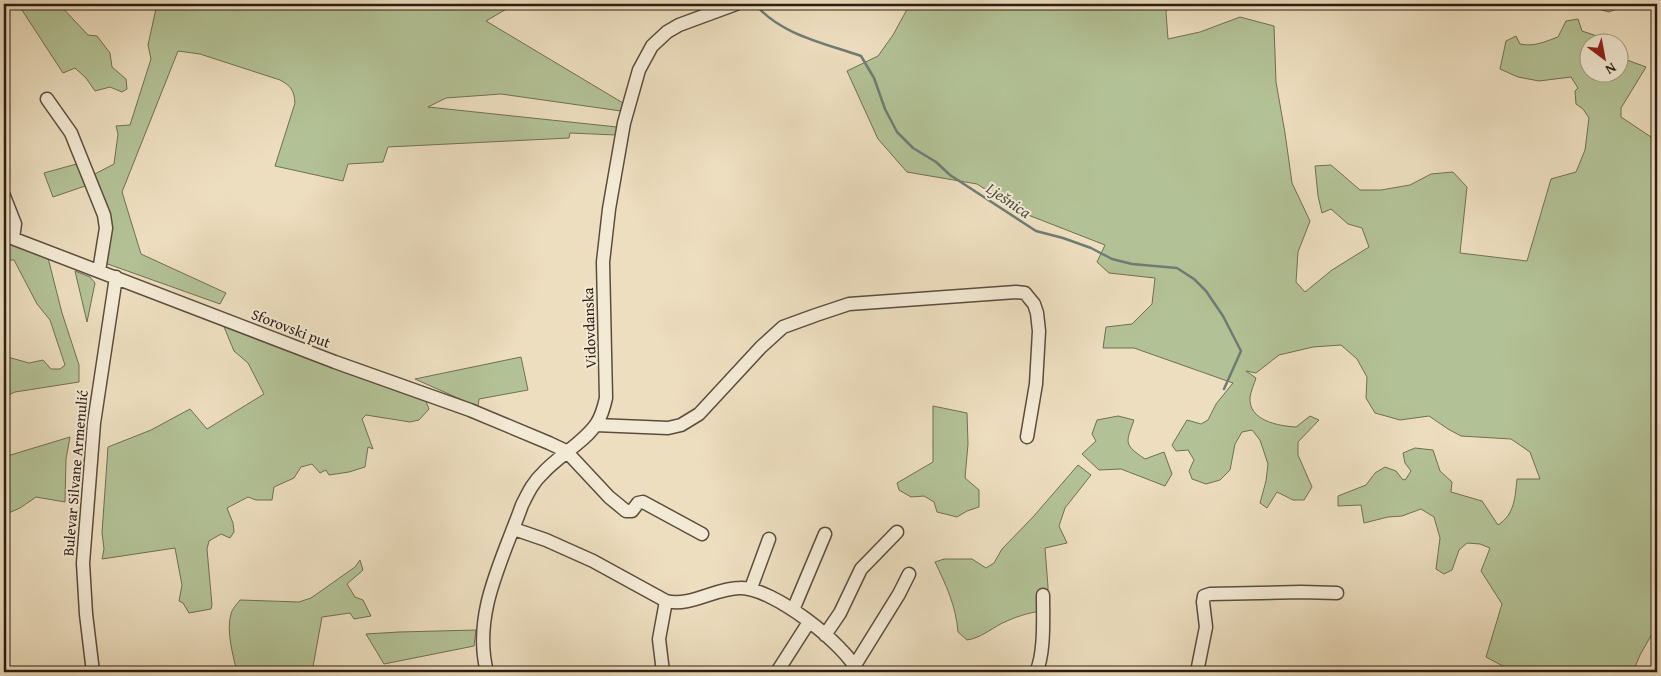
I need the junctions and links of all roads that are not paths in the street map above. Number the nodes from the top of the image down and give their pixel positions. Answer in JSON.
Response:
{"nodes":[{"id":1,"x":736,"y":4,"type":"edge"},
{"id":2,"x":47,"y":99,"type":"dead end"},
{"id":3,"x":4,"y":196,"type":"edge"},
{"id":4,"x":8,"y":237,"type":"edge"},
{"id":5,"x":99,"y":271,"type":"junction"},
{"id":6,"x":116,"y":277,"type":"junction"},
{"id":7,"x":596,"y":425,"type":"junction"},
{"id":8,"x":1027,"y":437,"type":"dead end"},
{"id":9,"x":566,"y":452,"type":"junction"},
{"id":10,"x":514,"y":528,"type":"junction"},
{"id":11,"x":897,"y":532,"type":"dead end"},
{"id":12,"x":702,"y":534,"type":"dead end"},
{"id":13,"x":825,"y":534,"type":"dead end"},
{"id":14,"x":769,"y":539,"type":"dead end"},
{"id":15,"x":909,"y":574,"type":"dead end"},
{"id":16,"x":751,"y":588,"type":"junction"},
{"id":17,"x":1337,"y":593,"type":"dead end"},
{"id":18,"x":1043,"y":595,"type":"dead end"},
{"id":19,"x":666,"y":601,"type":"junction"},
{"id":20,"x":793,"y":610,"type":"junction"},
{"id":21,"x":809,"y":622,"type":"junction"},
{"id":22,"x":825,"y":635,"type":"junction"},
{"id":23,"x":857,"y":670,"type":"edge"},
{"id":24,"x":93,"y":672,"type":"edge"},
{"id":25,"x":487,"y":672,"type":"edge"},
{"id":26,"x":664,"y":672,"type":"edge"},
{"id":27,"x":777,"y":672,"type":"edge"},
{"id":28,"x":1036,"y":672,"type":"edge"},
{"id":29,"x":1197,"y":672,"type":"edge"}],
"edges":[{"from":1,"to":7,"type":"street","name":"Vidovdanska"},
{"from":2,"to":5,"type":"street"},
{"from":3,"to":4,"type":"street"},
{"from":4,"to":5,"type":"street","name":"Sforovski put"},
{"from":5,"to":6,"type":"street","name":"Sforovski put"},
{"from":6,"to":9,"type":"street","name":"Sforovski put"},
{"from":6,"to":24,"type":"street","name":"Bulevar Silvane Armenulić"},
{"from":7,"to":8,"type":"street"},
{"from":7,"to":9,"type":"street","name":"Vidovdanska"},
{"from":9,"to":10,"type":"street","name":"Vidovdanska"},
{"from":9,"to":12,"type":"street"},
{"from":10,"to":19,"type":"street"},
{"from":10,"to":25,"type":"street","name":"Vidovdanska"},
{"from":11,"to":22,"type":"street"},
{"from":13,"to":20,"type":"street"},
{"from":14,"to":16,"type":"street"},
{"from":15,"to":23,"type":"street"},
{"from":16,"to":19,"type":"street"},
{"from":16,"to":20,"type":"street"},
{"from":17,"to":29,"type":"street"},
{"from":18,"to":28,"type":"street"},
{"from":19,"to":26,"type":"street"},
{"from":20,"to":21,"type":"street"},
{"from":21,"to":22,"type":"street"},
{"from":21,"to":27,"type":"street"},
{"from":22,"to":23,"type":"street"}]}
